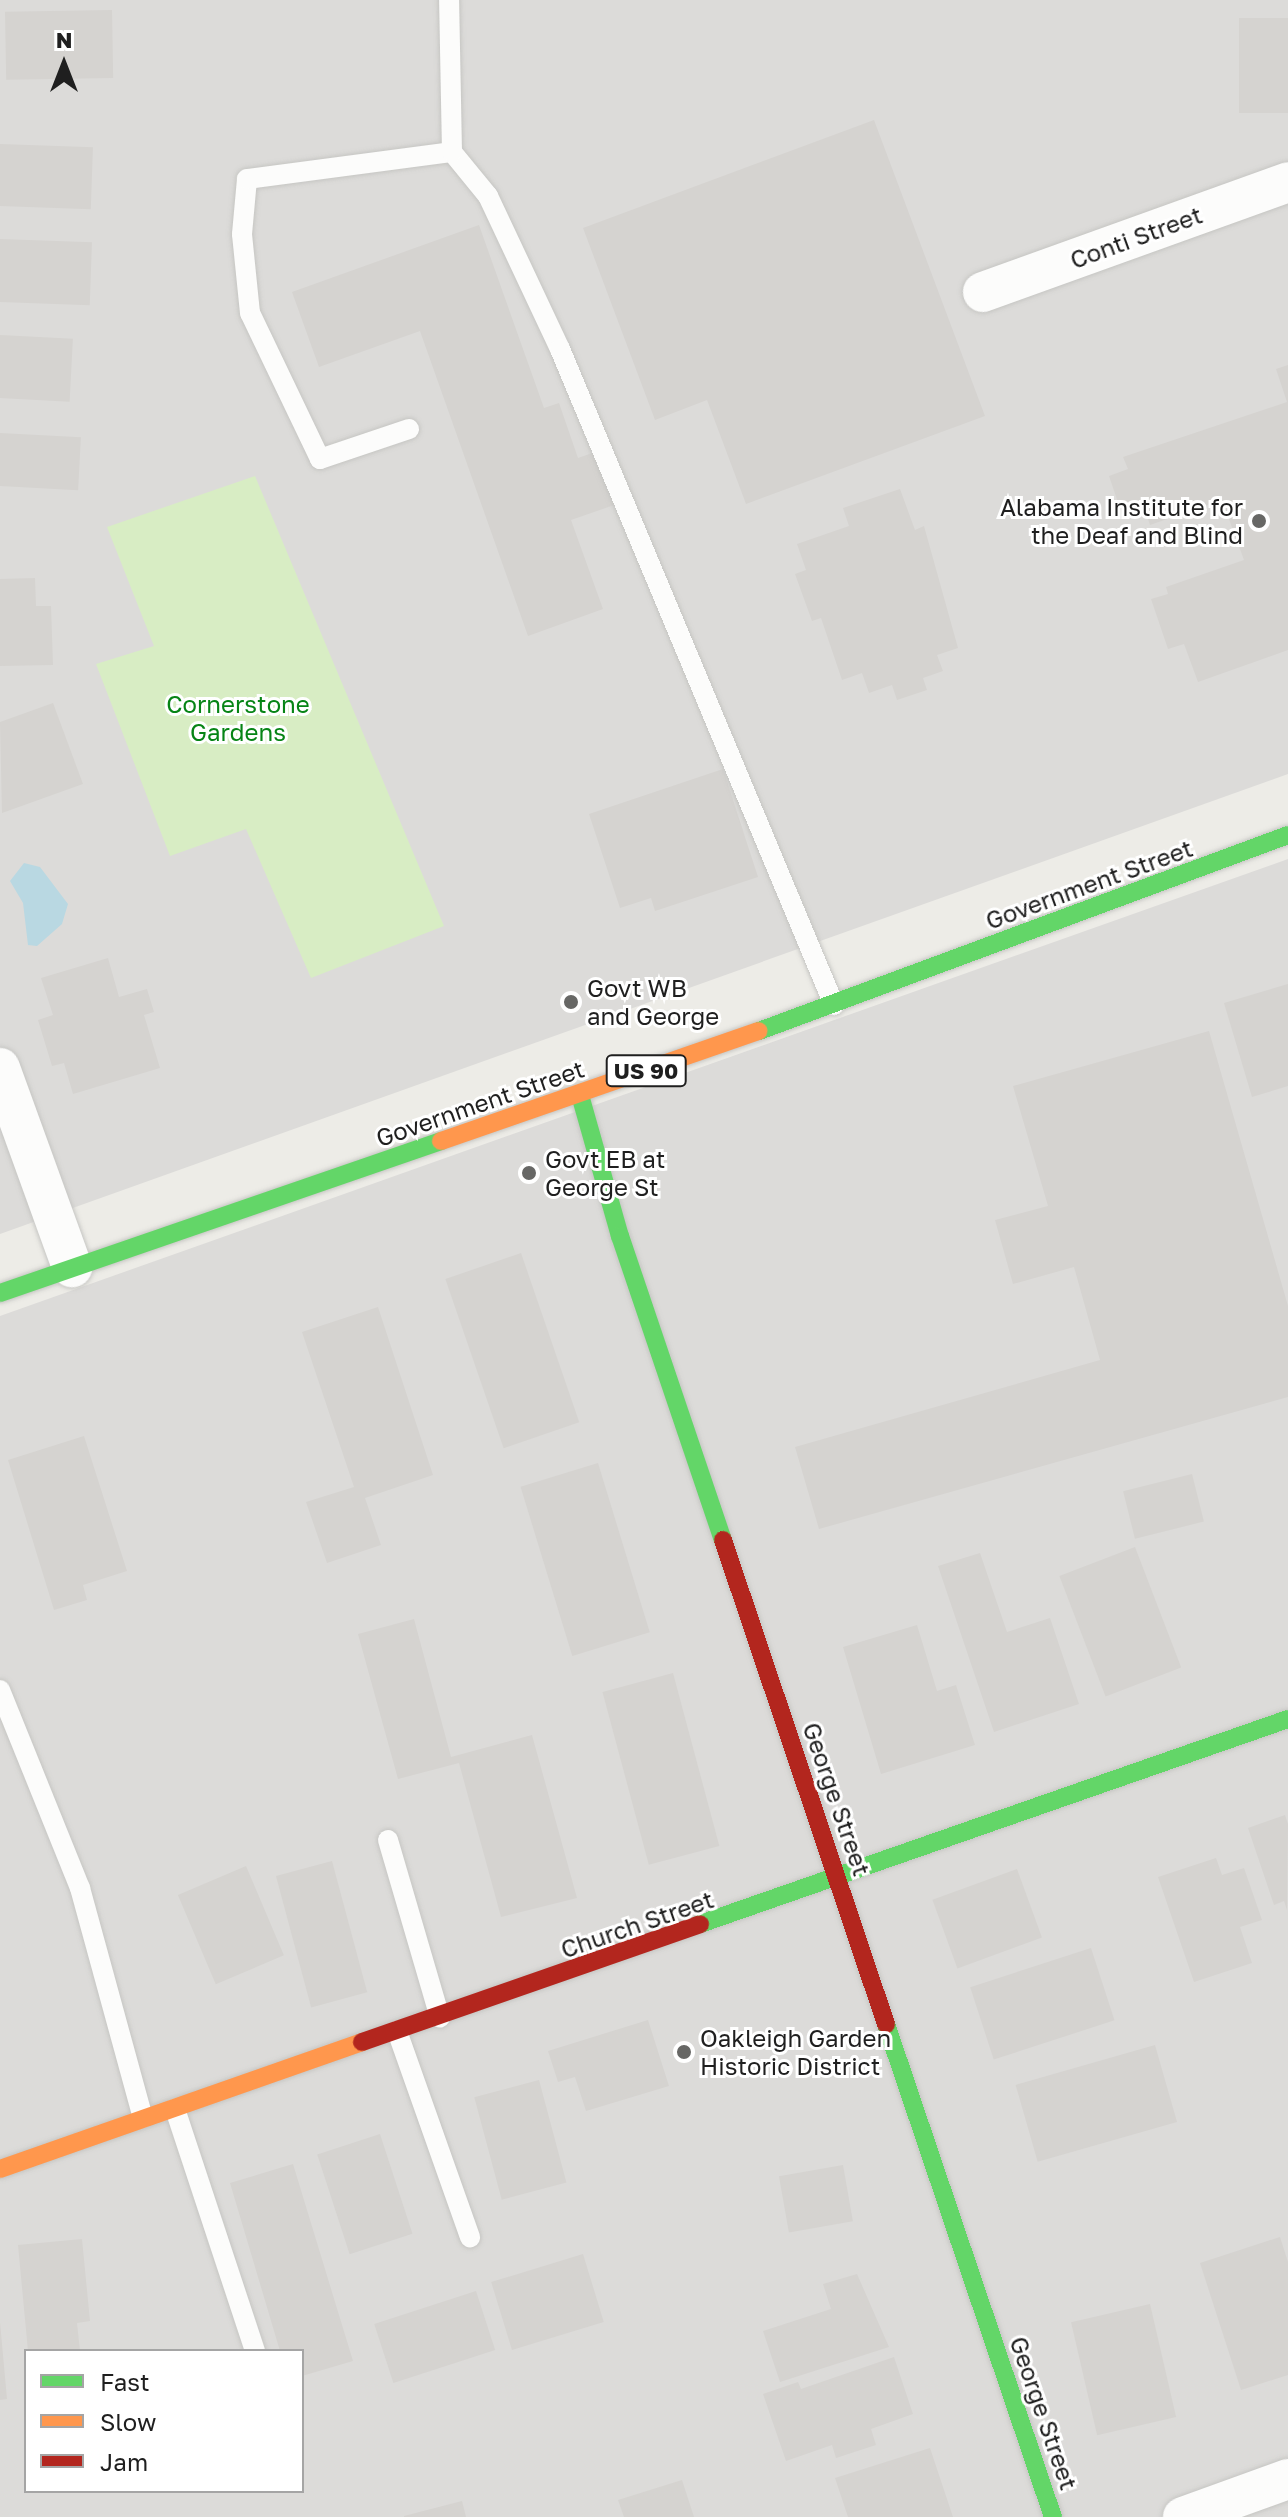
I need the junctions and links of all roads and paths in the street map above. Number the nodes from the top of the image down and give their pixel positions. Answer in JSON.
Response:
{"nodes":[{"id":1,"x":449,"y":0,"type":"edge"},
{"id":2,"x":452,"y":152,"type":"junction"},
{"id":3,"x":1288,"y":182,"type":"edge"},
{"id":4,"x":983,"y":292,"type":"dead end"},
{"id":5,"x":409,"y":429,"type":"dead end"},
{"id":6,"x":1288,"y":835,"type":"edge"},
{"id":7,"x":834,"y":1005,"type":"junction"},
{"id":8,"x":0,"y":1068,"type":"edge"},
{"id":9,"x":580,"y":1095,"type":"junction"},
{"id":10,"x":72,"y":1267,"type":"junction"},
{"id":11,"x":0,"y":1293,"type":"edge"},
{"id":12,"x":0,"y":1690,"type":"edge"},
{"id":13,"x":1288,"y":1719,"type":"edge"},
{"id":14,"x":388,"y":1840,"type":"dead end"},
{"id":15,"x":840,"y":1880,"type":"junction"},
{"id":16,"x":440,"y":2018,"type":"junction"},
{"id":17,"x":397,"y":2031,"type":"junction"},
{"id":18,"x":175,"y":2109,"type":"junction"},
{"id":19,"x":143,"y":2118,"type":"junction"},
{"id":20,"x":0,"y":2169,"type":"edge"},
{"id":21,"x":470,"y":2237,"type":"dead end"},
{"id":22,"x":254,"y":2349,"type":"edge"},
{"id":23,"x":1288,"y":2479,"type":"edge"},
{"id":24,"x":1053,"y":2517,"type":"edge"},
{"id":25,"x":1183,"y":2517,"type":"edge"}],
"edges":[{"from":1,"to":2,"type":"lane"},
{"from":2,"to":5,"type":"lane"},
{"from":2,"to":7,"type":"lane"},
{"from":3,"to":4,"type":"street","name":"Conti Street"},
{"from":6,"to":7,"type":"street","name":"Government Street","number":"US 90"},
{"from":7,"to":9,"type":"street","name":"Government Street","number":"US 90"},
{"from":8,"to":10,"type":"street"},
{"from":9,"to":10,"type":"street","name":"Government Street","number":"US 90"},
{"from":9,"to":15,"type":"street","name":"George Street"},
{"from":10,"to":11,"type":"street","name":"Government Street","number":"US 90"},
{"from":12,"to":19,"type":"lane"},
{"from":13,"to":15,"type":"street","name":"Church Street"},
{"from":14,"to":16,"type":"lane"},
{"from":15,"to":16,"type":"street","name":"Church Street"},
{"from":15,"to":24,"type":"street","name":"George Street"},
{"from":16,"to":17,"type":"street","name":"Church Street"},
{"from":17,"to":18,"type":"street","name":"Church Street"},
{"from":17,"to":21,"type":"lane"},
{"from":18,"to":19,"type":"street","name":"Church Street"},
{"from":18,"to":22,"type":"lane"},
{"from":19,"to":20,"type":"street","name":"Church Street"},
{"from":23,"to":25,"type":"street"}]}
